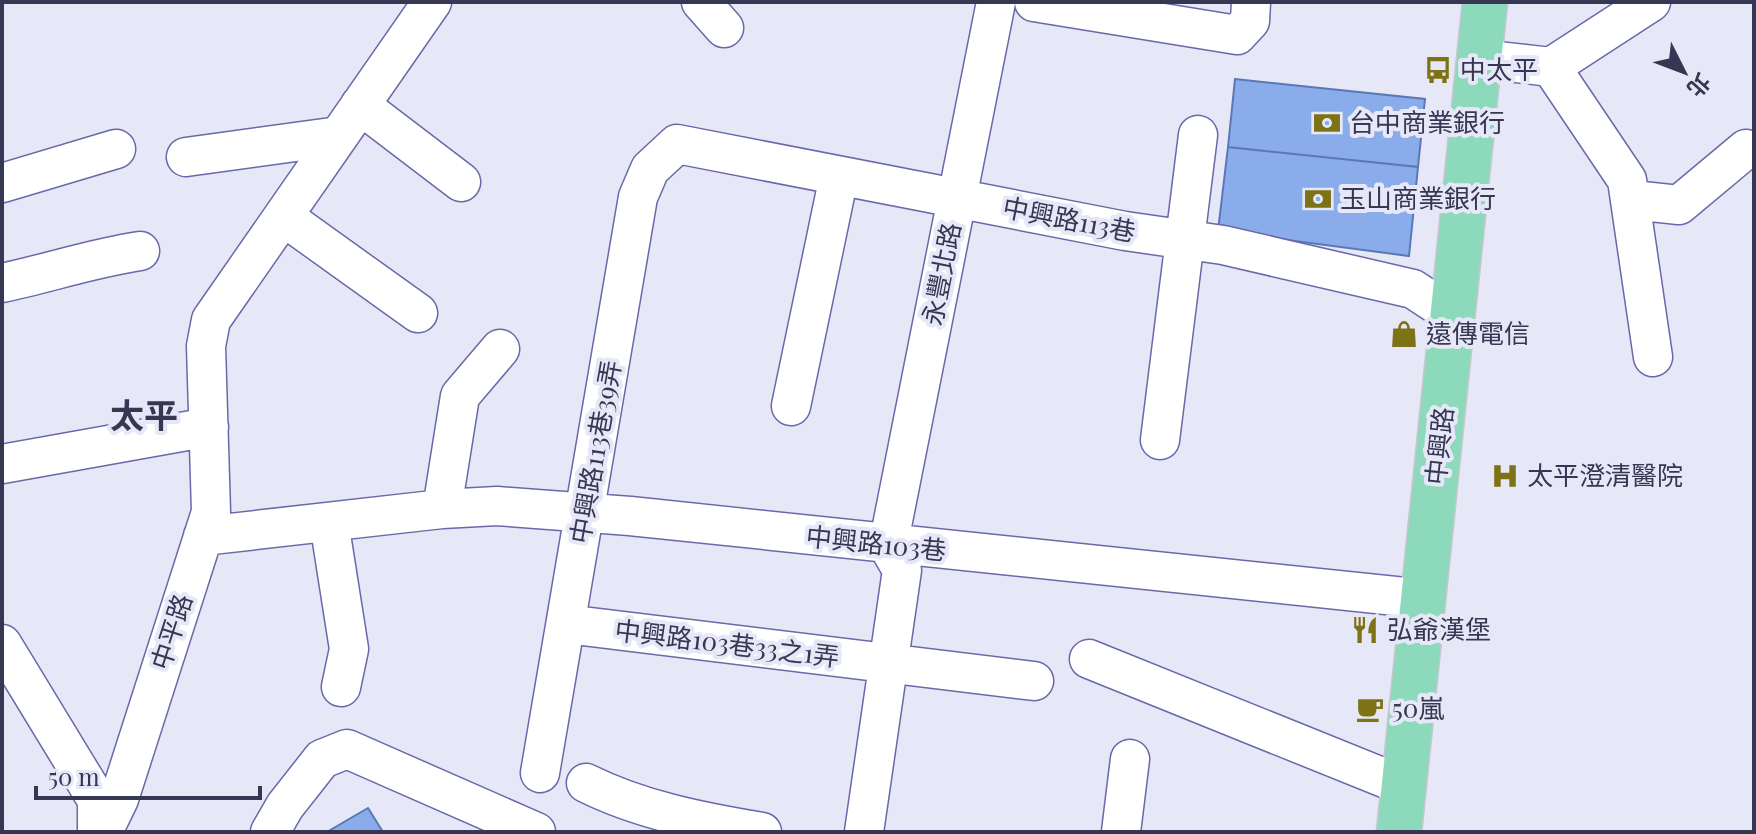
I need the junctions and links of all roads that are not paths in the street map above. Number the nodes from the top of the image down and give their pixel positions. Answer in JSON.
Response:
{"nodes":[{"id":1,"x":432,"y":2,"type":"edge"},
{"id":2,"x":996,"y":2,"type":"edge"},
{"id":3,"x":1034,"y":2,"type":"edge"},
{"id":4,"x":1251,"y":2,"type":"edge"},
{"id":5,"x":1485,"y":2,"type":"edge"},
{"id":6,"x":1651,"y":2,"type":"edge"},
{"id":7,"x":1480,"y":59,"type":"junction"},
{"id":8,"x":1551,"y":67,"type":"junction"},
{"id":9,"x":350,"y":121,"type":"junction"},
{"id":10,"x":1198,"y":135,"type":"dead end"},
{"id":11,"x":677,"y":144,"type":"joint"},
{"id":12,"x":116,"y":149,"type":"dead end"},
{"id":13,"x":1746,"y":149,"type":"dead end"},
{"id":14,"x":186,"y":157,"type":"dead end"},
{"id":15,"x":839,"y":176,"type":"junction"},
{"id":16,"x":461,"y":182,"type":"dead end"},
{"id":17,"x":2,"y":183,"type":"edge"},
{"id":18,"x":957,"y":198,"type":"junction"},
{"id":19,"x":1633,"y":200,"type":"junction"},
{"id":20,"x":284,"y":217,"type":"junction"},
{"id":21,"x":1185,"y":240,"type":"junction"},
{"id":22,"x":140,"y":251,"type":"dead end"},
{"id":23,"x":2,"y":283,"type":"edge"},
{"id":24,"x":418,"y":313,"type":"dead end"},
{"id":25,"x":1454,"y":316,"type":"junction"},
{"id":26,"x":500,"y":349,"type":"dead end"},
{"id":27,"x":1653,"y":357,"type":"dead end"},
{"id":28,"x":791,"y":406,"type":"dead end"},
{"id":29,"x":209,"y":427,"type":"junction"},
{"id":30,"x":1160,"y":440,"type":"dead end"},
{"id":31,"x":2,"y":464,"type":"edge"},
{"id":32,"x":442,"y":509,"type":"junction"},
{"id":33,"x":586,"y":514,"type":"junction"},
{"id":34,"x":329,"y":522,"type":"junction"},
{"id":35,"x":203,"y":536,"type":"junction"},
{"id":36,"x":888,"y":546,"type":"junction"},
{"id":37,"x":1424,"y":599,"type":"junction"},
{"id":38,"x":566,"y":624,"type":"junction"},
{"id":39,"x":2,"y":644,"type":"edge"},
{"id":40,"x":1089,"y":659,"type":"dead end"},
{"id":41,"x":888,"y":663,"type":"junction"},
{"id":42,"x":1034,"y":681,"type":"dead end"},
{"id":43,"x":14,"y":687,"type":"edge"},
{"id":44,"x":341,"y":687,"type":"dead end"},
{"id":45,"x":1130,"y":759,"type":"dead end"},
{"id":46,"x":540,"y":773,"type":"dead end"},
{"id":47,"x":586,"y":783,"type":"dead end"},
{"id":48,"x":1404,"y":786,"type":"junction"},
{"id":49,"x":100,"y":832,"type":"edge"},
{"id":50,"x":270,"y":832,"type":"edge"},
{"id":51,"x":536,"y":832,"type":"edge"},
{"id":52,"x":762,"y":832,"type":"edge"},
{"id":53,"x":864,"y":832,"type":"edge"},
{"id":54,"x":1121,"y":832,"type":"edge"},
{"id":55,"x":1399,"y":832,"type":"edge"}],
"edges":[{"from":1,"to":9,"type":"street","name":"中平路"},
{"from":2,"to":18,"type":"street","name":"永豐北路"},
{"from":3,"to":4,"type":"street"},
{"from":5,"to":7,"type":"main road","name":"中興路"},
{"from":6,"to":8,"type":"street"},
{"from":7,"to":8,"type":"street"},
{"from":7,"to":25,"type":"main road","name":"中興路"},
{"from":8,"to":19,"type":"street"},
{"from":9,"to":14,"type":"street"},
{"from":9,"to":16,"type":"street"},
{"from":9,"to":20,"type":"street","name":"中平路"},
{"from":10,"to":21,"type":"street"},
{"from":11,"to":15,"type":"street","name":"中興路113巷"},
{"from":11,"to":33,"type":"street","name":"中興路113巷39弄"},
{"from":12,"to":17,"type":"street"},
{"from":13,"to":19,"type":"street"},
{"from":15,"to":18,"type":"street","name":"中興路113巷"},
{"from":15,"to":28,"type":"street"},
{"from":18,"to":21,"type":"street","name":"中興路113巷"},
{"from":18,"to":36,"type":"street","name":"永豐北路"},
{"from":19,"to":27,"type":"street"},
{"from":20,"to":24,"type":"street"},
{"from":20,"to":29,"type":"street","name":"中平路"},
{"from":21,"to":25,"type":"street","name":"中興路113巷"},
{"from":21,"to":30,"type":"street"},
{"from":22,"to":23,"type":"street"},
{"from":25,"to":37,"type":"main road","name":"中興路"},
{"from":26,"to":32,"type":"street"},
{"from":29,"to":31,"type":"street"},
{"from":29,"to":35,"type":"street","name":"中平路"},
{"from":32,"to":33,"type":"street","name":"中興路103巷"},
{"from":32,"to":34,"type":"street","name":"中興路103巷"},
{"from":33,"to":36,"type":"street","name":"中興路103巷"},
{"from":33,"to":38,"type":"street","name":"中興路113巷39弄"},
{"from":34,"to":35,"type":"street","name":"中興路103巷"},
{"from":34,"to":44,"type":"street"},
{"from":35,"to":49,"type":"street","name":"中平路"},
{"from":36,"to":37,"type":"street","name":"中興路103巷"},
{"from":36,"to":41,"type":"street"},
{"from":37,"to":48,"type":"main road","name":"中興路"},
{"from":38,"to":41,"type":"street","name":"中興路103巷33之1弄"},
{"from":38,"to":46,"type":"street","name":"中興路113巷39弄"},
{"from":39,"to":43,"type":"street"},
{"from":40,"to":48,"type":"street"},
{"from":41,"to":42,"type":"street","name":"中興路103巷33之1弄"},
{"from":41,"to":53,"type":"street"},
{"from":43,"to":49,"type":"street"},
{"from":45,"to":54,"type":"street"},
{"from":47,"to":52,"type":"street"},
{"from":48,"to":55,"type":"main road","name":"中興路"},
{"from":50,"to":51,"type":"street"}]}
